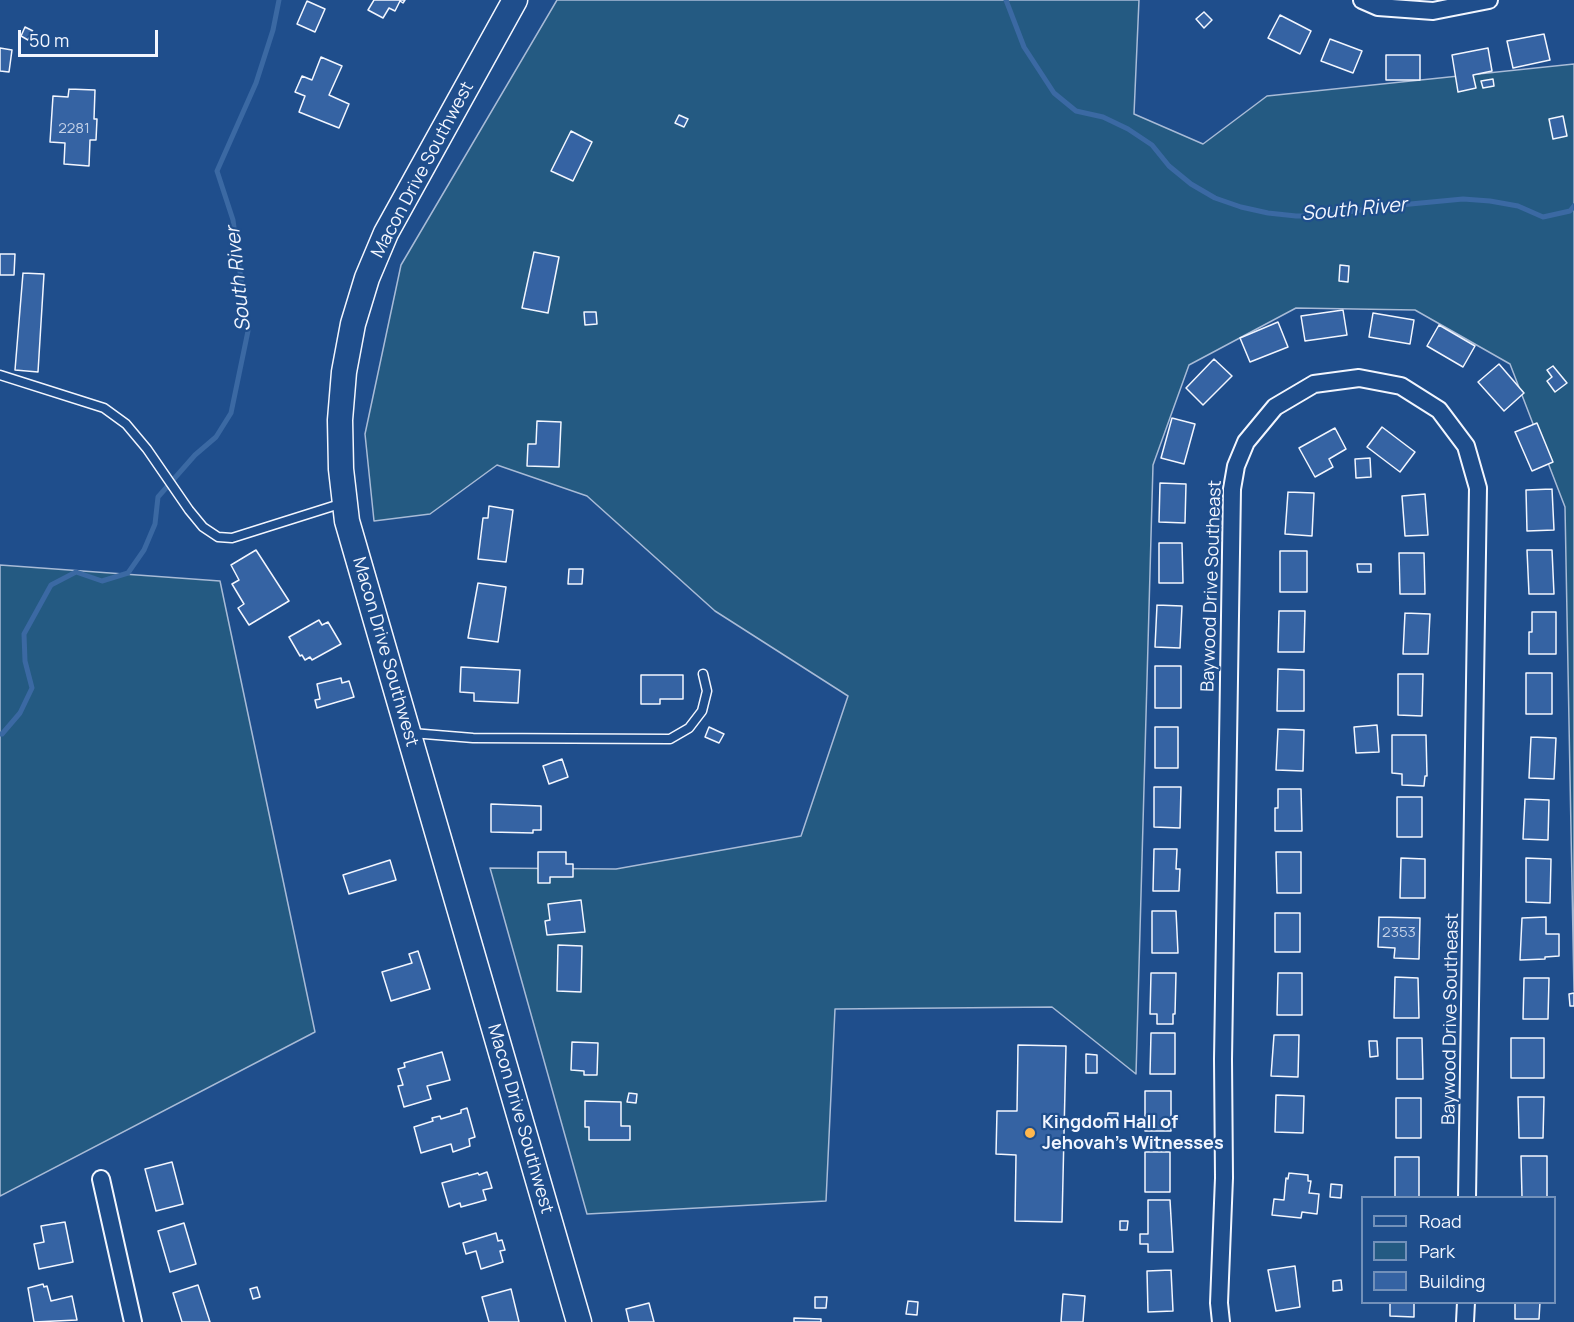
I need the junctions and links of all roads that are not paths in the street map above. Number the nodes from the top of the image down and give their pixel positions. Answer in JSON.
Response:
{"nodes":[{"id":1,"x":515,"y":0,"type":"edge"},
{"id":2,"x":1362,"y":0,"type":"edge"},
{"id":3,"x":1489,"y":0,"type":"edge"},
{"id":4,"x":0,"y":375,"type":"edge"},
{"id":5,"x":345,"y":502,"type":"junction"},
{"id":6,"x":703,"y":674,"type":"dead end"},
{"id":7,"x":408,"y":733,"type":"junction"},
{"id":8,"x":101,"y":1179,"type":"dead end"},
{"id":9,"x":1467,"y":1196,"type":"edge"},
{"id":10,"x":1466,"y":1304,"type":"edge"},
{"id":11,"x":133,"y":1322,"type":"edge"},
{"id":12,"x":579,"y":1322,"type":"edge"},
{"id":13,"x":1221,"y":1322,"type":"edge"},
{"id":14,"x":1465,"y":1322,"type":"edge"}],
"edges":[{"from":1,"to":5,"type":"street","name":"Macon Drive Southwest"},
{"from":2,"to":3,"type":"street"},
{"from":4,"to":5,"type":"lane"},
{"from":5,"to":7,"type":"street","name":"Macon Drive Southwest"},
{"from":6,"to":7,"type":"lane"},
{"from":7,"to":12,"type":"street","name":"Macon Drive Southwest"},
{"from":8,"to":11,"type":"street"},
{"from":9,"to":13,"type":"street","name":"Baywood Drive Southeast"},
{"from":10,"to":14,"type":"street"}]}
